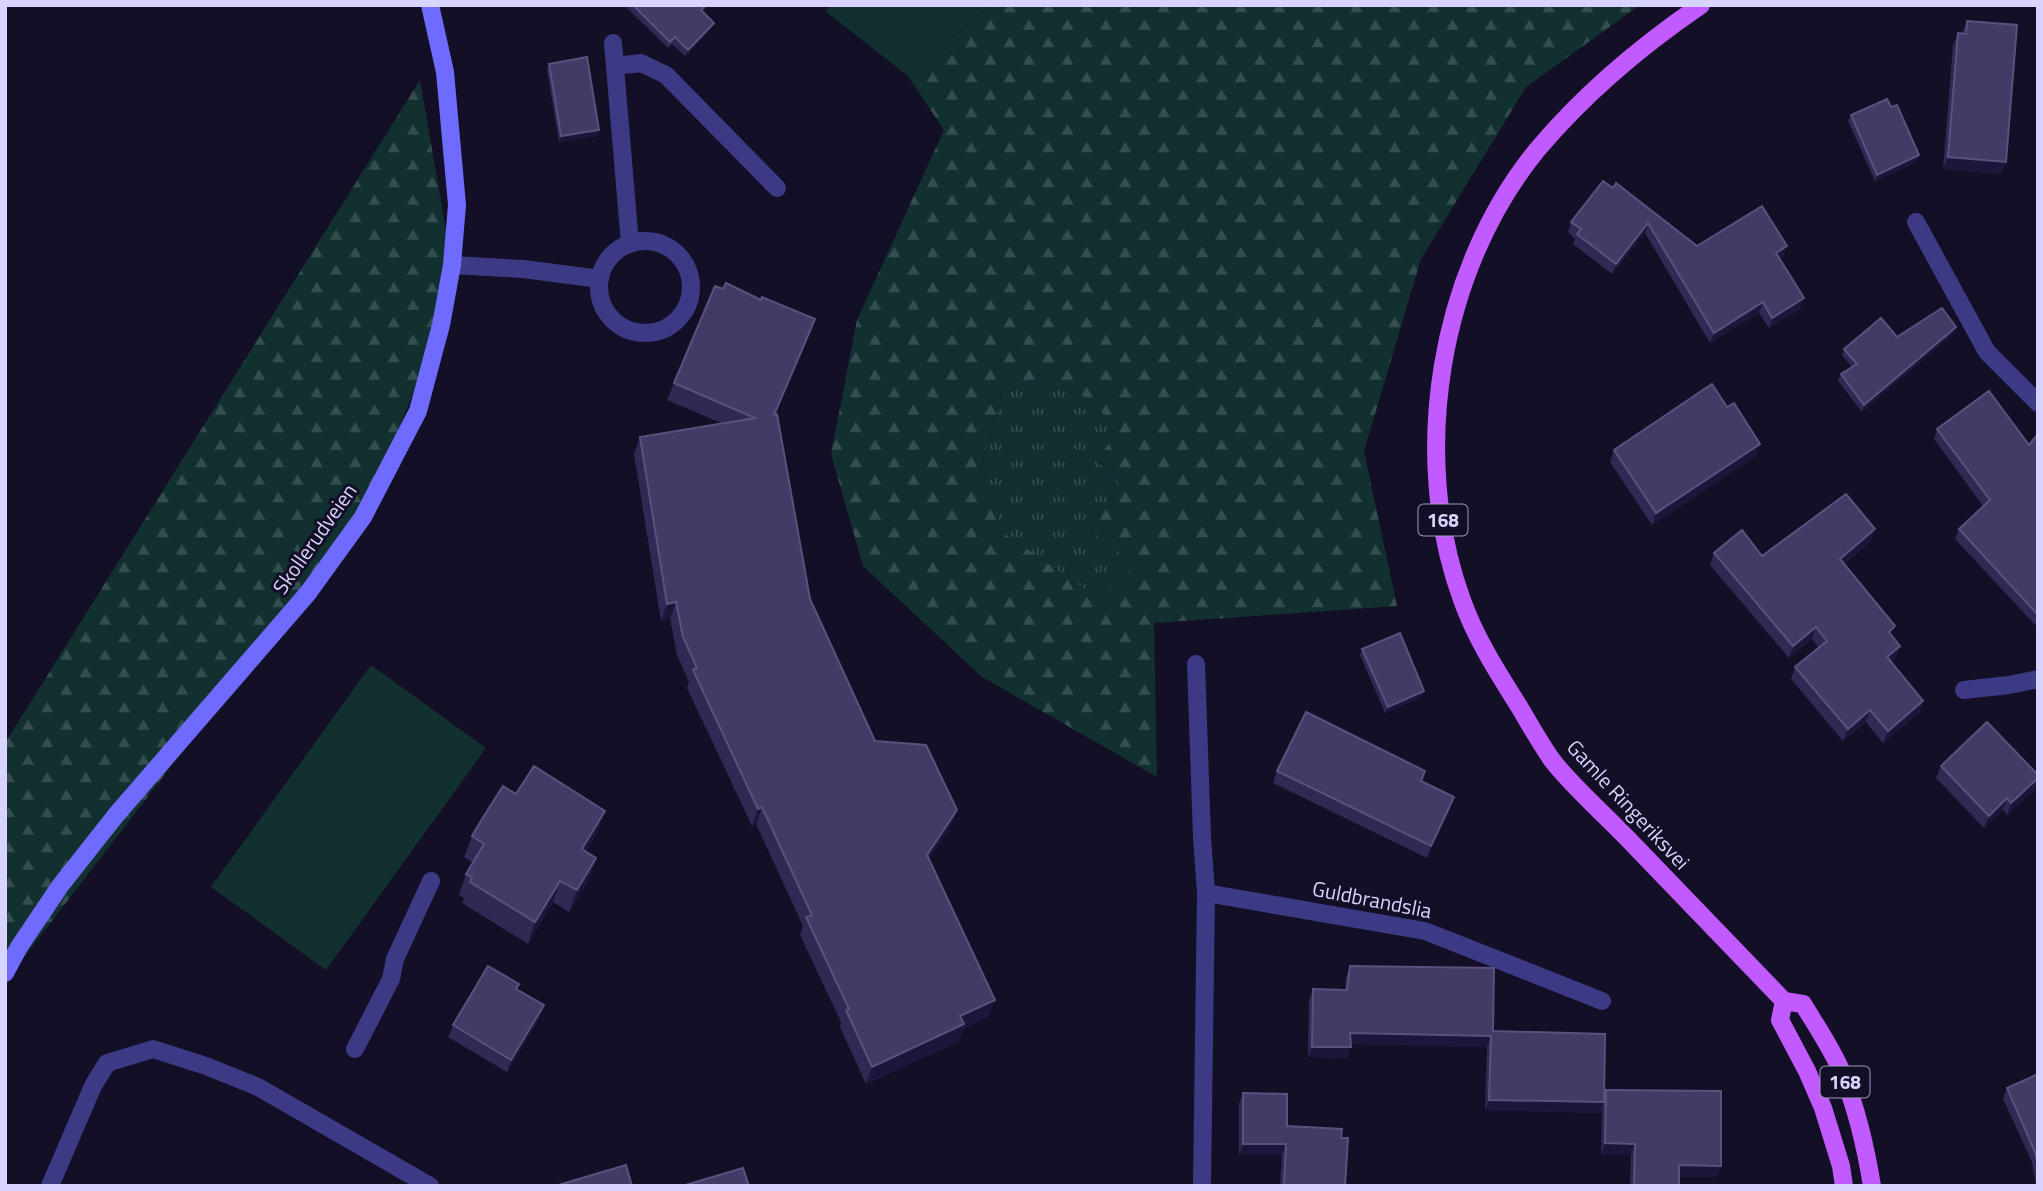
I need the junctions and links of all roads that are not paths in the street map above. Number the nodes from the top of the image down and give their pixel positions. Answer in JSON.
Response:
{"nodes":[{"id":1,"x":430,"y":5,"type":"edge"},
{"id":2,"x":1701,"y":5,"type":"edge"},
{"id":3,"x":613,"y":43,"type":"dead end"},
{"id":4,"x":615,"y":66,"type":"junction"},
{"id":5,"x":777,"y":188,"type":"dead end"},
{"id":6,"x":1916,"y":222,"type":"dead end"},
{"id":7,"x":629,"y":244,"type":"junction"},
{"id":8,"x":452,"y":265,"type":"junction"},
{"id":9,"x":600,"y":279,"type":"junction"},
{"id":10,"x":2038,"y":403,"type":"edge"},
{"id":11,"x":1196,"y":664,"type":"dead end"},
{"id":12,"x":2038,"y":679,"type":"edge"},
{"id":13,"x":1964,"y":690,"type":"dead end"},
{"id":14,"x":431,"y":881,"type":"dead end"},
{"id":15,"x":1206,"y":893,"type":"junction"},
{"id":16,"x":5,"y":973,"type":"edge"},
{"id":17,"x":1602,"y":1001,"type":"dead end"},
{"id":18,"x":1784,"y":1001,"type":"junction"},
{"id":19,"x":355,"y":1049,"type":"dead end"},
{"id":20,"x":50,"y":1186,"type":"edge"},
{"id":21,"x":430,"y":1186,"type":"edge"},
{"id":22,"x":1202,"y":1186,"type":"edge"},
{"id":23,"x":1843,"y":1186,"type":"edge"},
{"id":24,"x":1872,"y":1186,"type":"edge"}],
"edges":[{"from":1,"to":8,"type":"street","name":"Skollerudveien"},
{"from":2,"to":18,"type":"main road","name":"Gamle Ringeriksvei","number":"168"},
{"from":3,"to":4,"type":"street"},
{"from":4,"to":5,"type":"street"},
{"from":4,"to":7,"type":"street"},
{"from":6,"to":10,"type":"street"},
{"from":7,"to":9,"type":"street"},
{"from":7,"to":9,"type":"street"},
{"from":8,"to":9,"type":"street"},
{"from":8,"to":16,"type":"street","name":"Skollerudveien"},
{"from":11,"to":15,"type":"street"},
{"from":12,"to":13,"type":"street"},
{"from":14,"to":19,"type":"street"},
{"from":15,"to":17,"type":"street","name":"Guldbrandslia"},
{"from":15,"to":22,"type":"street"},
{"from":18,"to":23,"type":"main road","number":"168"},
{"from":18,"to":24,"type":"main road","name":"Gamle Ringeriksvei","number":"168"},
{"from":20,"to":21,"type":"street"}]}
